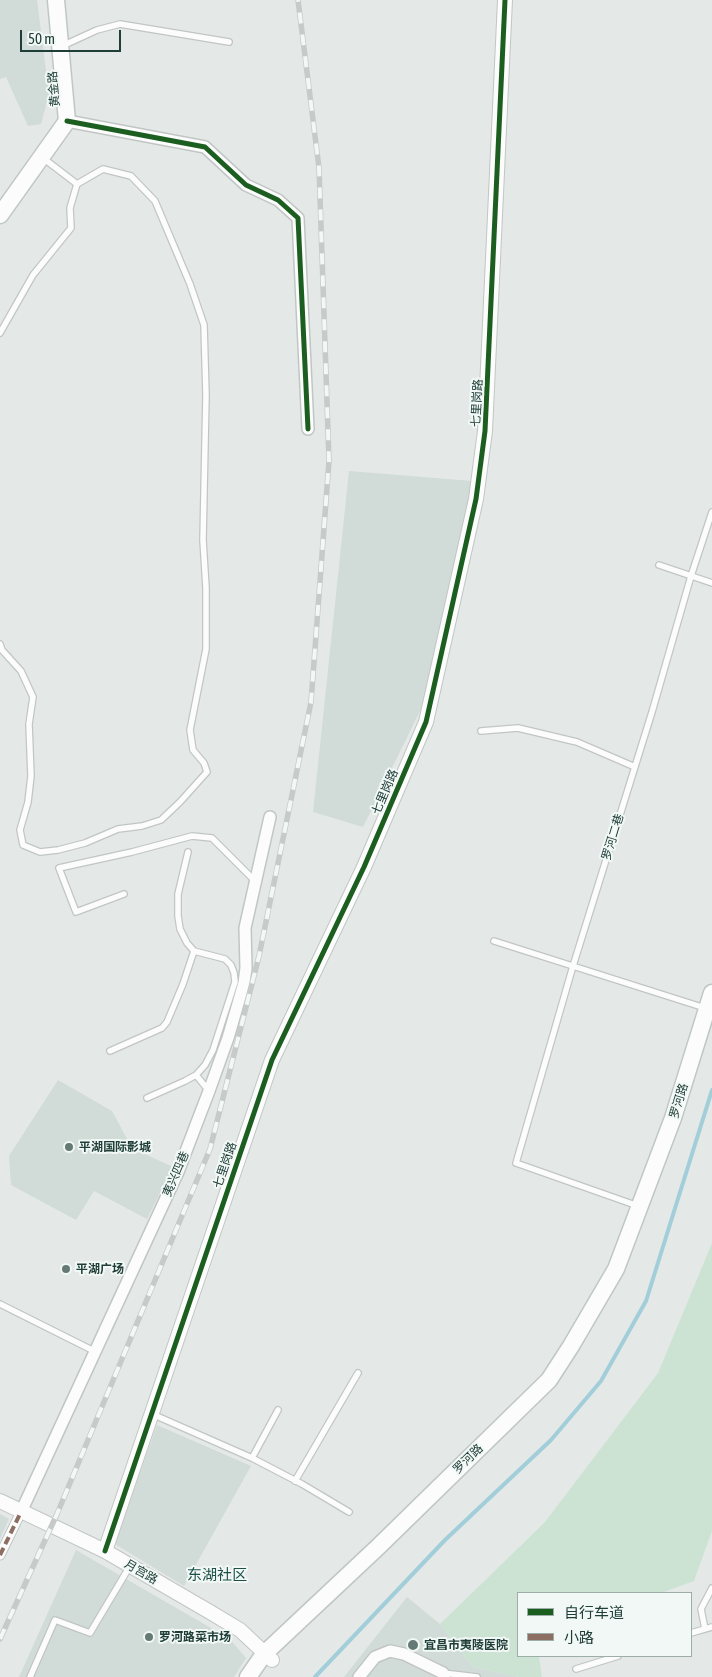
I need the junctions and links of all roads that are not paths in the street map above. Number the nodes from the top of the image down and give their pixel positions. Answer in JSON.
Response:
{"nodes":[{"id":1,"x":56,"y":0,"type":"edge"},
{"id":2,"x":505,"y":0,"type":"edge"},
{"id":3,"x":229,"y":42,"type":"dead end"},
{"id":4,"x":60,"y":46,"type":"junction"},
{"id":5,"x":67,"y":122,"type":"junction"},
{"id":6,"x":42,"y":157,"type":"junction"},
{"id":7,"x":76,"y":184,"type":"junction"},
{"id":8,"x":0,"y":215,"type":"edge"},
{"id":9,"x":0,"y":333,"type":"edge"},
{"id":10,"x":308,"y":429,"type":"dead end"},
{"id":11,"x":712,"y":512,"type":"edge"},
{"id":12,"x":660,"y":565,"type":"dead end"},
{"id":13,"x":691,"y":576,"type":"junction"},
{"id":14,"x":712,"y":583,"type":"edge"},
{"id":15,"x":0,"y":644,"type":"edge"},
{"id":16,"x":481,"y":731,"type":"dead end"},
{"id":17,"x":635,"y":767,"type":"junction"},
{"id":18,"x":270,"y":817,"type":"dead end"},
{"id":19,"x":188,"y":852,"type":"dead end"},
{"id":20,"x":255,"y":880,"type":"junction"},
{"id":21,"x":124,"y":894,"type":"dead end"},
{"id":22,"x":494,"y":941,"type":"dead end"},
{"id":23,"x":194,"y":951,"type":"junction"},
{"id":24,"x":574,"y":966,"type":"junction"},
{"id":25,"x":710,"y":1001,"type":"edge"},
{"id":26,"x":110,"y":1051,"type":"dead end"},
{"id":27,"x":196,"y":1075,"type":"junction"},
{"id":28,"x":209,"y":1091,"type":"junction"},
{"id":29,"x":146,"y":1098,"type":"dead end"},
{"id":30,"x":640,"y":1207,"type":"junction"},
{"id":31,"x":0,"y":1304,"type":"edge"},
{"id":32,"x":96,"y":1352,"type":"junction"},
{"id":33,"x":358,"y":1373,"type":"dead end"},
{"id":34,"x":278,"y":1410,"type":"dead end"},
{"id":35,"x":152,"y":1414,"type":"junction"},
{"id":36,"x":252,"y":1458,"type":"junction"},
{"id":37,"x":295,"y":1480,"type":"junction"},
{"id":38,"x":0,"y":1501,"type":"edge"},
{"id":39,"x":21,"y":1512,"type":"junction"},
{"id":40,"x":349,"y":1512,"type":"dead end"},
{"id":41,"x":105,"y":1551,"type":"junction"},
{"id":42,"x":0,"y":1555,"type":"edge"},
{"id":43,"x":130,"y":1566,"type":"junction"},
{"id":44,"x":712,"y":1588,"type":"edge"},
{"id":45,"x":712,"y":1627,"type":"edge"},
{"id":46,"x":705,"y":1629,"type":"junction"},
{"id":47,"x":692,"y":1633,"type":"edge"},
{"id":48,"x":268,"y":1657,"type":"junction"},
{"id":49,"x":615,"y":1657,"type":"edge"},
{"id":50,"x":576,"y":1669,"type":"dead end"},
{"id":51,"x":443,"y":1675,"type":"edge"},
{"id":52,"x":30,"y":1677,"type":"edge"},
{"id":53,"x":248,"y":1677,"type":"edge"},
{"id":54,"x":261,"y":1677,"type":"edge"},
{"id":55,"x":359,"y":1677,"type":"edge"},
{"id":56,"x":476,"y":1677,"type":"edge"}],
"edges":[{"from":1,"to":4,"type":"main road","name":"黄金路"},
{"from":2,"to":35,"type":"street","name":"七里岗路"},
{"from":3,"to":4,"type":"lane"},
{"from":4,"to":5,"type":"main road","name":"黄金路"},
{"from":5,"to":6,"type":"main road","name":"黄金路"},
{"from":5,"to":10,"type":"street"},
{"from":6,"to":7,"type":"lane"},
{"from":6,"to":8,"type":"main road","name":"黄金路"},
{"from":7,"to":9,"type":"lane"},
{"from":7,"to":15,"type":"lane"},
{"from":11,"to":13,"type":"lane","name":"罗河二巷"},
{"from":12,"to":13,"type":"lane"},
{"from":13,"to":14,"type":"lane"},
{"from":13,"to":17,"type":"lane","name":"罗河二巷"},
{"from":16,"to":17,"type":"lane"},
{"from":17,"to":24,"type":"lane","name":"罗河二巷"},
{"from":18,"to":20,"type":"street","name":"夷兴四巷"},
{"from":19,"to":23,"type":"lane"},
{"from":20,"to":21,"type":"lane"},
{"from":20,"to":28,"type":"street","name":"夷兴四巷"},
{"from":22,"to":24,"type":"lane"},
{"from":23,"to":26,"type":"lane"},
{"from":23,"to":27,"type":"lane"},
{"from":24,"to":25,"type":"lane"},
{"from":24,"to":30,"type":"lane","name":"罗河二巷"},
{"from":25,"to":30,"type":"main road","name":"罗河路"},
{"from":27,"to":28,"type":"lane"},
{"from":27,"to":29,"type":"lane"},
{"from":28,"to":32,"type":"street","name":"夷兴四巷"},
{"from":30,"to":48,"type":"main road","name":"罗河路"},
{"from":31,"to":32,"type":"lane"},
{"from":32,"to":39,"type":"street","name":"夷兴四巷"},
{"from":33,"to":37,"type":"lane"},
{"from":34,"to":36,"type":"lane"},
{"from":35,"to":36,"type":"lane"},
{"from":35,"to":41,"type":"street","name":"七里岗路"},
{"from":36,"to":37,"type":"lane"},
{"from":37,"to":40,"type":"lane"},
{"from":38,"to":39,"type":"street","name":"月宫路"},
{"from":39,"to":41,"type":"street","name":"月宫路"},
{"from":39,"to":42,"type":"street"},
{"from":41,"to":43,"type":"street","name":"月宫路"},
{"from":43,"to":48,"type":"street","name":"月宫路"},
{"from":43,"to":52,"type":"lane"},
{"from":44,"to":46,"type":"lane"},
{"from":45,"to":46,"type":"lane"},
{"from":46,"to":47,"type":"lane"},
{"from":48,"to":53,"type":"main road","name":"罗河路"},
{"from":48,"to":54,"type":"main road","name":"罗河路"},
{"from":49,"to":50,"type":"lane"},
{"from":51,"to":55,"type":"street"},
{"from":51,"to":56,"type":"lane"}]}
